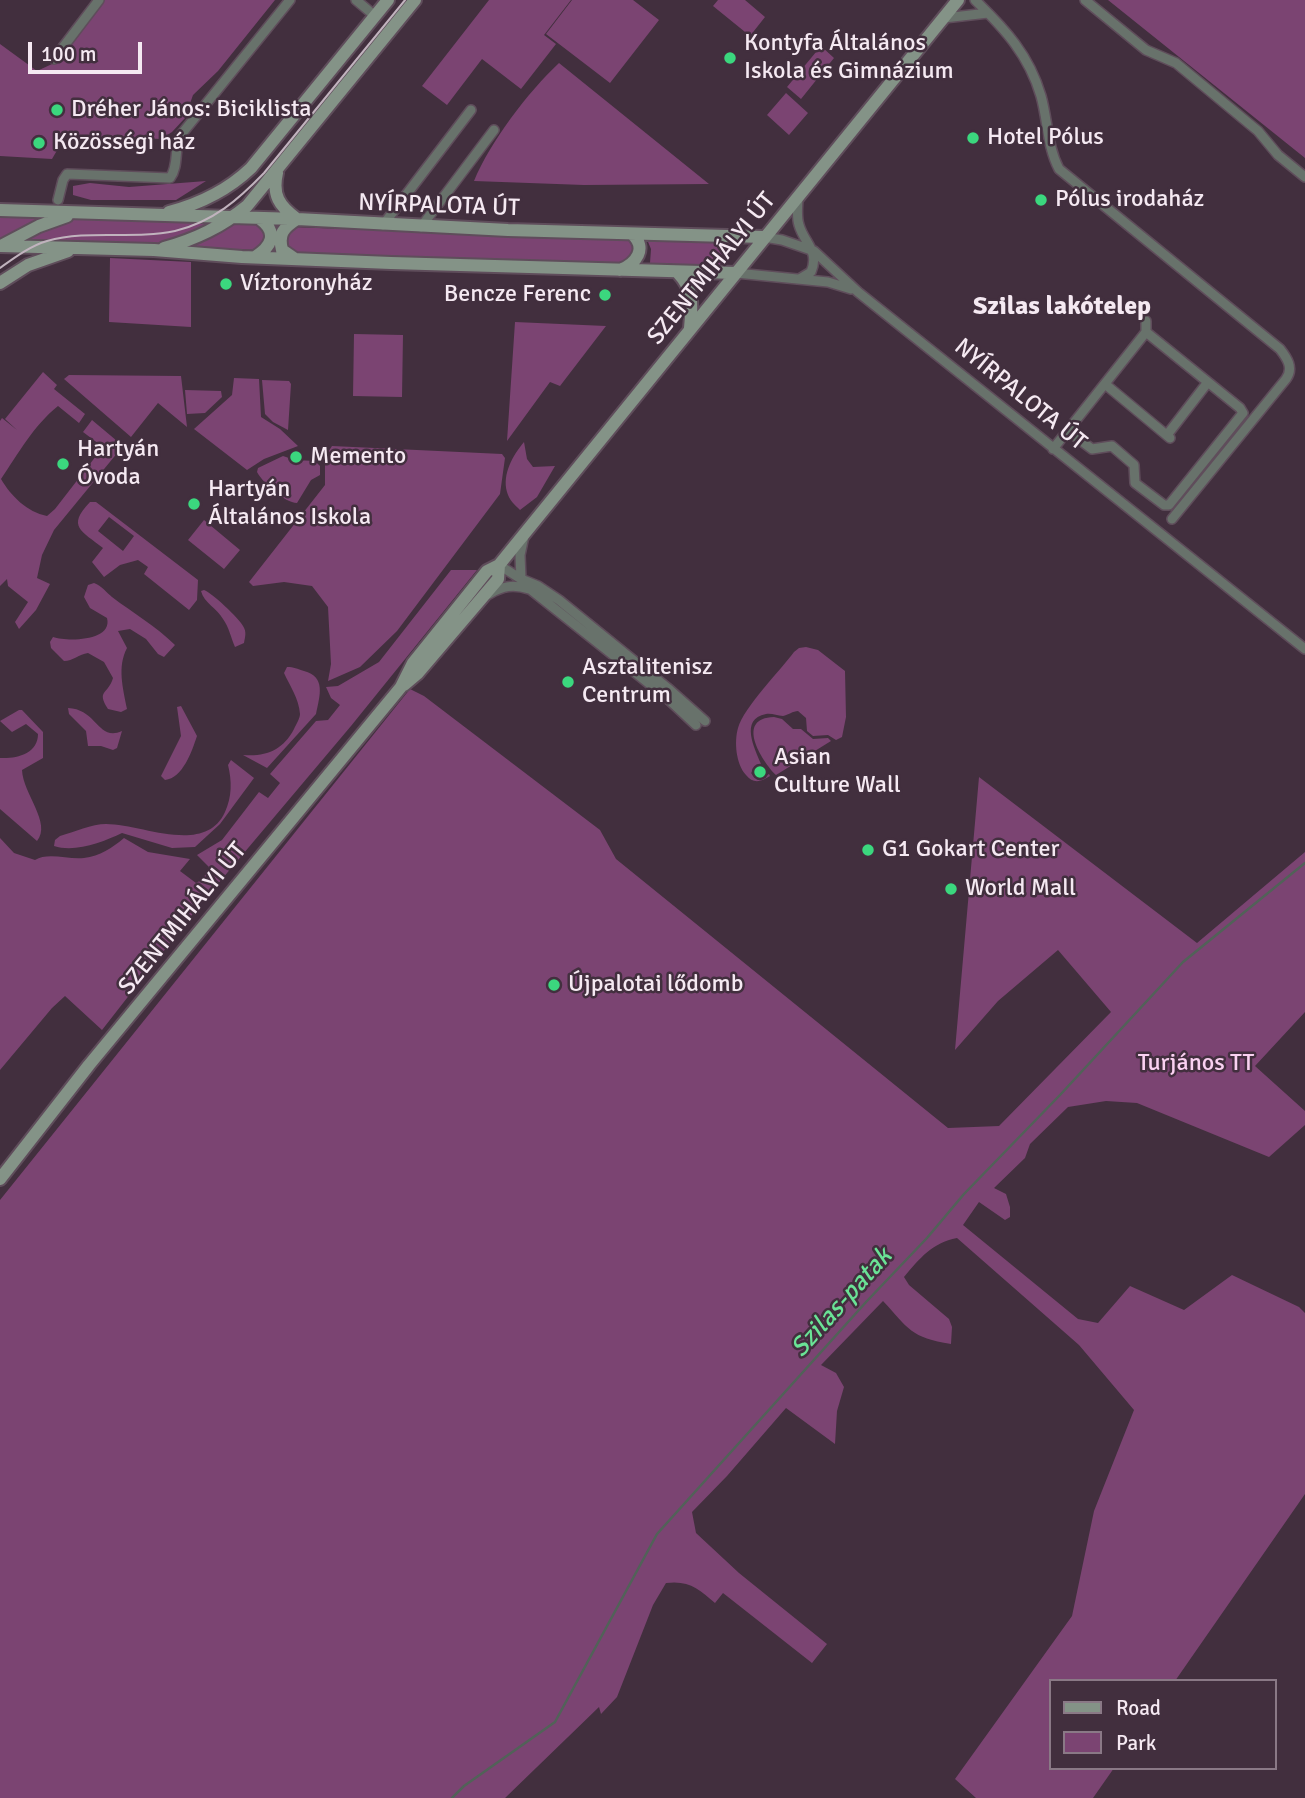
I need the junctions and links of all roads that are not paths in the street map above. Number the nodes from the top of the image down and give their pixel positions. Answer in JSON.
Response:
{"nodes":[{"id":1,"x":99,"y":0,"type":"edge"},
{"id":2,"x":290,"y":0,"type":"edge"},
{"id":3,"x":356,"y":0,"type":"edge"},
{"id":4,"x":388,"y":0,"type":"edge"},
{"id":5,"x":415,"y":0,"type":"edge"},
{"id":6,"x":958,"y":0,"type":"edge"},
{"id":7,"x":975,"y":0,"type":"edge"},
{"id":8,"x":1085,"y":0,"type":"edge"},
{"id":9,"x":988,"y":13,"type":"junction"},
{"id":10,"x":375,"y":16,"type":"junction"},
{"id":11,"x":944,"y":18,"type":"junction"},
{"id":12,"x":392,"y":28,"type":"junction"},
{"id":13,"x":54,"y":59,"type":"dead end"},
{"id":14,"x":471,"y":110,"type":"dead end"},
{"id":15,"x":494,"y":130,"type":"dead end"},
{"id":16,"x":277,"y":172,"type":"junction"},
{"id":17,"x":1305,"y":177,"type":"edge"},
{"id":18,"x":798,"y":195,"type":"junction"},
{"id":19,"x":58,"y":206,"type":"junction"},
{"id":20,"x":0,"y":210,"type":"edge"},
{"id":21,"x":81,"y":213,"type":"junction"},
{"id":22,"x":148,"y":215,"type":"junction"},
{"id":23,"x":232,"y":218,"type":"junction"},
{"id":24,"x":260,"y":219,"type":"junction"},
{"id":25,"x":297,"y":219,"type":"junction"},
{"id":26,"x":383,"y":225,"type":"junction"},
{"id":27,"x":421,"y":226,"type":"junction"},
{"id":28,"x":632,"y":234,"type":"junction"},
{"id":29,"x":764,"y":237,"type":"junction"},
{"id":30,"x":0,"y":246,"type":"edge"},
{"id":31,"x":79,"y":248,"type":"junction"},
{"id":32,"x":154,"y":250,"type":"junction"},
{"id":33,"x":814,"y":251,"type":"junction"},
{"id":34,"x":750,"y":255,"type":"junction"},
{"id":35,"x":254,"y":258,"type":"junction"},
{"id":36,"x":295,"y":259,"type":"junction"},
{"id":37,"x":617,"y":271,"type":"junction"},
{"id":38,"x":678,"y":273,"type":"junction"},
{"id":39,"x":736,"y":273,"type":"junction"},
{"id":40,"x":756,"y":274,"type":"junction"},
{"id":41,"x":801,"y":278,"type":"junction"},
{"id":42,"x":0,"y":283,"type":"edge"},
{"id":43,"x":858,"y":292,"type":"junction"},
{"id":44,"x":690,"y":328,"type":"junction"},
{"id":45,"x":1208,"y":382,"type":"junction"},
{"id":46,"x":1105,"y":384,"type":"junction"},
{"id":47,"x":1068,"y":431,"type":"junction"},
{"id":48,"x":1054,"y":449,"type":"junction"},
{"id":49,"x":1172,"y":519,"type":"dead end"},
{"id":50,"x":525,"y":534,"type":"junction"},
{"id":51,"x":499,"y":565,"type":"junction"},
{"id":52,"x":521,"y":579,"type":"junction"},
{"id":53,"x":530,"y":589,"type":"junction"},
{"id":54,"x":482,"y":598,"type":"junction"},
{"id":55,"x":1305,"y":649,"type":"edge"},
{"id":56,"x":401,"y":687,"type":"junction"},
{"id":57,"x":0,"y":1179,"type":"edge"}],
"edges":[{"from":1,"to":13,"type":"street"},
{"from":2,"to":19,"type":"street"},
{"from":3,"to":10,"type":"street"},
{"from":4,"to":10,"type":"main road"},
{"from":5,"to":12,"type":"main road"},
{"from":6,"to":11,"type":"main road","name":"SZENTMIHÁLYI ÚT"},
{"from":7,"to":9,"type":"street"},
{"from":8,"to":17,"type":"street"},
{"from":9,"to":11,"type":"street"},
{"from":9,"to":49,"type":"street"},
{"from":10,"to":12,"type":"main road"},
{"from":10,"to":22,"type":"main road"},
{"from":11,"to":18,"type":"main road","name":"SZENTMIHÁLYI ÚT"},
{"from":12,"to":16,"type":"main road"},
{"from":14,"to":26,"type":"street"},
{"from":15,"to":27,"type":"street"},
{"from":16,"to":23,"type":"main road"},
{"from":16,"to":25,"type":"main road"},
{"from":18,"to":29,"type":"main road","name":"SZENTMIHÁLYI ÚT"},
{"from":18,"to":33,"type":"street"},
{"from":19,"to":20,"type":"main road","name":"NYÍRPALOTA ÚT"},
{"from":19,"to":21,"type":"main road","name":"NYÍRPALOTA ÚT"},
{"from":21,"to":22,"type":"main road","name":"NYÍRPALOTA ÚT"},
{"from":21,"to":30,"type":"main road"},
{"from":22,"to":23,"type":"main road","name":"NYÍRPALOTA ÚT"},
{"from":23,"to":24,"type":"main road","name":"NYÍRPALOTA ÚT"},
{"from":23,"to":32,"type":"main road"},
{"from":24,"to":25,"type":"main road","name":"NYÍRPALOTA ÚT"},
{"from":24,"to":35,"type":"main road"},
{"from":25,"to":26,"type":"main road","name":"NYÍRPALOTA ÚT"},
{"from":25,"to":36,"type":"main road"},
{"from":26,"to":27,"type":"main road","name":"NYÍRPALOTA ÚT"},
{"from":27,"to":28,"type":"main road","name":"NYÍRPALOTA ÚT"},
{"from":28,"to":29,"type":"main road","name":"NYÍRPALOTA ÚT"},
{"from":28,"to":37,"type":"main road"},
{"from":29,"to":33,"type":"street","name":"NYÍRPALOTA ÚT"},
{"from":29,"to":34,"type":"main road","name":"SZENTMIHÁLYI ÚT"},
{"from":30,"to":31,"type":"main road","name":"NYÍRPALOTA ÚT"},
{"from":31,"to":32,"type":"main road","name":"NYÍRPALOTA ÚT"},
{"from":31,"to":42,"type":"main road"},
{"from":32,"to":35,"type":"main road","name":"NYÍRPALOTA ÚT"},
{"from":33,"to":41,"type":"street"},
{"from":33,"to":43,"type":"street","name":"NYÍRPALOTA ÚT"},
{"from":34,"to":39,"type":"main road","name":"SZENTMIHÁLYI ÚT"},
{"from":34,"to":40,"type":"street"},
{"from":35,"to":36,"type":"main road","name":"NYÍRPALOTA ÚT"},
{"from":36,"to":37,"type":"main road","name":"NYÍRPALOTA ÚT"},
{"from":37,"to":38,"type":"main road","name":"NYÍRPALOTA ÚT"},
{"from":38,"to":39,"type":"main road","name":"NYÍRPALOTA ÚT"},
{"from":38,"to":44,"type":"main road"},
{"from":39,"to":40,"type":"street","name":"NYÍRPALOTA ÚT"},
{"from":39,"to":44,"type":"main road","name":"SZENTMIHÁLYI ÚT"},
{"from":40,"to":41,"type":"street","name":"NYÍRPALOTA ÚT"},
{"from":41,"to":43,"type":"street","name":"NYÍRPALOTA ÚT"},
{"from":43,"to":48,"type":"street","name":"NYÍRPALOTA ÚT"},
{"from":44,"to":50,"type":"main road","name":"SZENTMIHÁLYI ÚT"},
{"from":45,"to":46,"type":"street"},
{"from":45,"to":46,"type":"street"},
{"from":45,"to":47,"type":"street"},
{"from":46,"to":47,"type":"street"},
{"from":47,"to":48,"type":"street"},
{"from":48,"to":55,"type":"street","name":"NYÍRPALOTA ÚT"},
{"from":50,"to":51,"type":"main road","name":"SZENTMIHÁLYI ÚT"},
{"from":50,"to":52,"type":"street"},
{"from":51,"to":52,"type":"street"},
{"from":51,"to":54,"type":"main road","name":"SZENTMIHÁLYI ÚT"},
{"from":51,"to":56,"type":"main road","name":"SZENTMIHÁLYI ÚT"},
{"from":52,"to":53,"type":"street"},
{"from":52,"to":53,"type":"street"},
{"from":53,"to":54,"type":"street"},
{"from":54,"to":56,"type":"main road","name":"SZENTMIHÁLYI ÚT"},
{"from":56,"to":57,"type":"main road","name":"SZENTMIHÁLYI ÚT"}]}
